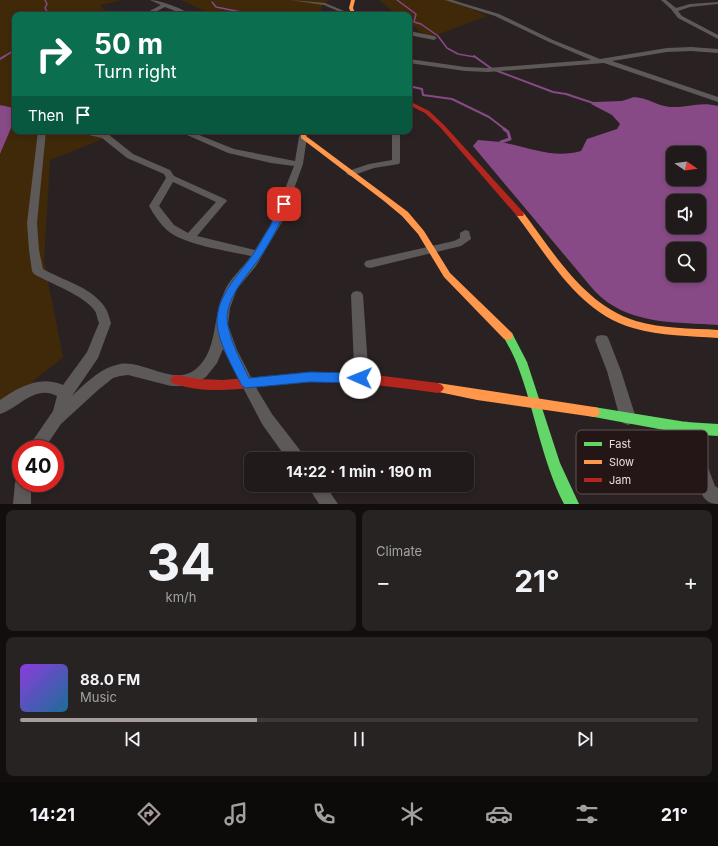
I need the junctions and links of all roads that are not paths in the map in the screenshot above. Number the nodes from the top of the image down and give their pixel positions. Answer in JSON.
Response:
{"nodes":[{"id":1,"x":292,"y":0,"type":"edge"},
{"id":2,"x":353,"y":0,"type":"edge"},
{"id":3,"x":447,"y":0,"type":"edge"},
{"id":4,"x":663,"y":0,"type":"edge"},
{"id":5,"x":154,"y":1,"type":"edge"},
{"id":6,"x":166,"y":3,"type":"edge"},
{"id":7,"x":718,"y":3,"type":"edge"},
{"id":8,"x":675,"y":11,"type":"junction"},
{"id":9,"x":150,"y":12,"type":"edge"},
{"id":10,"x":183,"y":12,"type":"edge"},
{"id":11,"x":345,"y":12,"type":"edge"},
{"id":12,"x":352,"y":12,"type":"edge"},
{"id":13,"x":412,"y":33,"type":"edge"},
{"id":14,"x":718,"y":36,"type":"edge"},
{"id":15,"x":434,"y":38,"type":"dead end"},
{"id":16,"x":718,"y":51,"type":"edge"},
{"id":17,"x":412,"y":61,"type":"edge"},
{"id":18,"x":602,"y":61,"type":"junction"},
{"id":19,"x":718,"y":100,"type":"edge"},
{"id":20,"x":412,"y":104,"type":"edge"},
{"id":21,"x":42,"y":134,"type":"edge"},
{"id":22,"x":100,"y":134,"type":"edge"},
{"id":23,"x":189,"y":134,"type":"edge"},
{"id":24,"x":304,"y":134,"type":"edge"},
{"id":25,"x":396,"y":134,"type":"edge"},
{"id":26,"x":299,"y":164,"type":"junction"},
{"id":27,"x":351,"y":173,"type":"junction"},
{"id":28,"x":171,"y":178,"type":"junction"},
{"id":29,"x":465,"y":233,"type":"dead end"},
{"id":30,"x":191,"y":238,"type":"junction"},
{"id":31,"x":431,"y":250,"type":"junction"},
{"id":32,"x":258,"y":254,"type":"junction"},
{"id":33,"x":370,"y":264,"type":"dead end"},
{"id":34,"x":357,"y":295,"type":"dead end"},
{"id":35,"x":222,"y":325,"type":"junction"},
{"id":36,"x":718,"y":334,"type":"edge"},
{"id":37,"x":602,"y":340,"type":"dead end"},
{"id":38,"x":360,"y":378,"type":"junction"},
{"id":39,"x":176,"y":380,"type":"junction"},
{"id":40,"x":246,"y":383,"type":"junction"},
{"id":41,"x":65,"y":393,"type":"junction"},
{"id":42,"x":535,"y":402,"type":"junction"},
{"id":43,"x":0,"y":408,"type":"edge"},
{"id":44,"x":628,"y":418,"type":"junction"},
{"id":45,"x":56,"y":419,"type":"junction"},
{"id":46,"x":686,"y":428,"type":"joint"},
{"id":47,"x":718,"y":430,"type":"edge"},
{"id":48,"x":41,"y":440,"type":"edge"},
{"id":49,"x":292,"y":452,"type":"edge"},
{"id":50,"x":708,"y":489,"type":"edge"},
{"id":51,"x":23,"y":492,"type":"edge"},
{"id":52,"x":320,"y":492,"type":"edge"},
{"id":53,"x":718,"y":498,"type":"edge"},
{"id":54,"x":22,"y":504,"type":"edge"},
{"id":55,"x":329,"y":504,"type":"edge"},
{"id":56,"x":572,"y":504,"type":"edge"}],
"edges":[{"from":1,"to":11,"type":"street"},
{"from":2,"to":12,"type":"street"},
{"from":3,"to":18,"type":"street"},
{"from":4,"to":8,"type":"street"},
{"from":5,"to":6,"type":"street"},
{"from":6,"to":9,"type":"street"},
{"from":6,"to":10,"type":"street"},
{"from":7,"to":8,"type":"street"},
{"from":8,"to":14,"type":"street"},
{"from":13,"to":15,"type":"street"},
{"from":16,"to":18,"type":"street"},
{"from":17,"to":18,"type":"street"},
{"from":18,"to":19,"type":"street"},
{"from":20,"to":36,"type":"street"},
{"from":21,"to":41,"type":"street"},
{"from":22,"to":28,"type":"street"},
{"from":23,"to":26,"type":"street"},
{"from":24,"to":26,"type":"street"},
{"from":24,"to":27,"type":"street"},
{"from":25,"to":27,"type":"street"},
{"from":26,"to":32,"type":"street"},
{"from":27,"to":31,"type":"street"},
{"from":28,"to":30,"type":"street"},
{"from":28,"to":30,"type":"street"},
{"from":29,"to":31,"type":"street"},
{"from":30,"to":32,"type":"street"},
{"from":31,"to":33,"type":"street"},
{"from":31,"to":42,"type":"street"},
{"from":32,"to":35,"type":"street"},
{"from":34,"to":38,"type":"street"},
{"from":35,"to":39,"type":"street"},
{"from":35,"to":40,"type":"street"},
{"from":37,"to":44,"type":"street"},
{"from":38,"to":40,"type":"street"},
{"from":38,"to":42,"type":"street"},
{"from":39,"to":40,"type":"street"},
{"from":39,"to":45,"type":"street"},
{"from":40,"to":49,"type":"street"},
{"from":41,"to":43,"type":"street"},
{"from":41,"to":45,"type":"street"},
{"from":42,"to":44,"type":"street"},
{"from":42,"to":56,"type":"street"},
{"from":44,"to":46,"type":"street"},
{"from":45,"to":48,"type":"street"},
{"from":46,"to":47,"type":"street"},
{"from":50,"to":53,"type":"street"},
{"from":51,"to":54,"type":"street"},
{"from":52,"to":55,"type":"street"}]}
